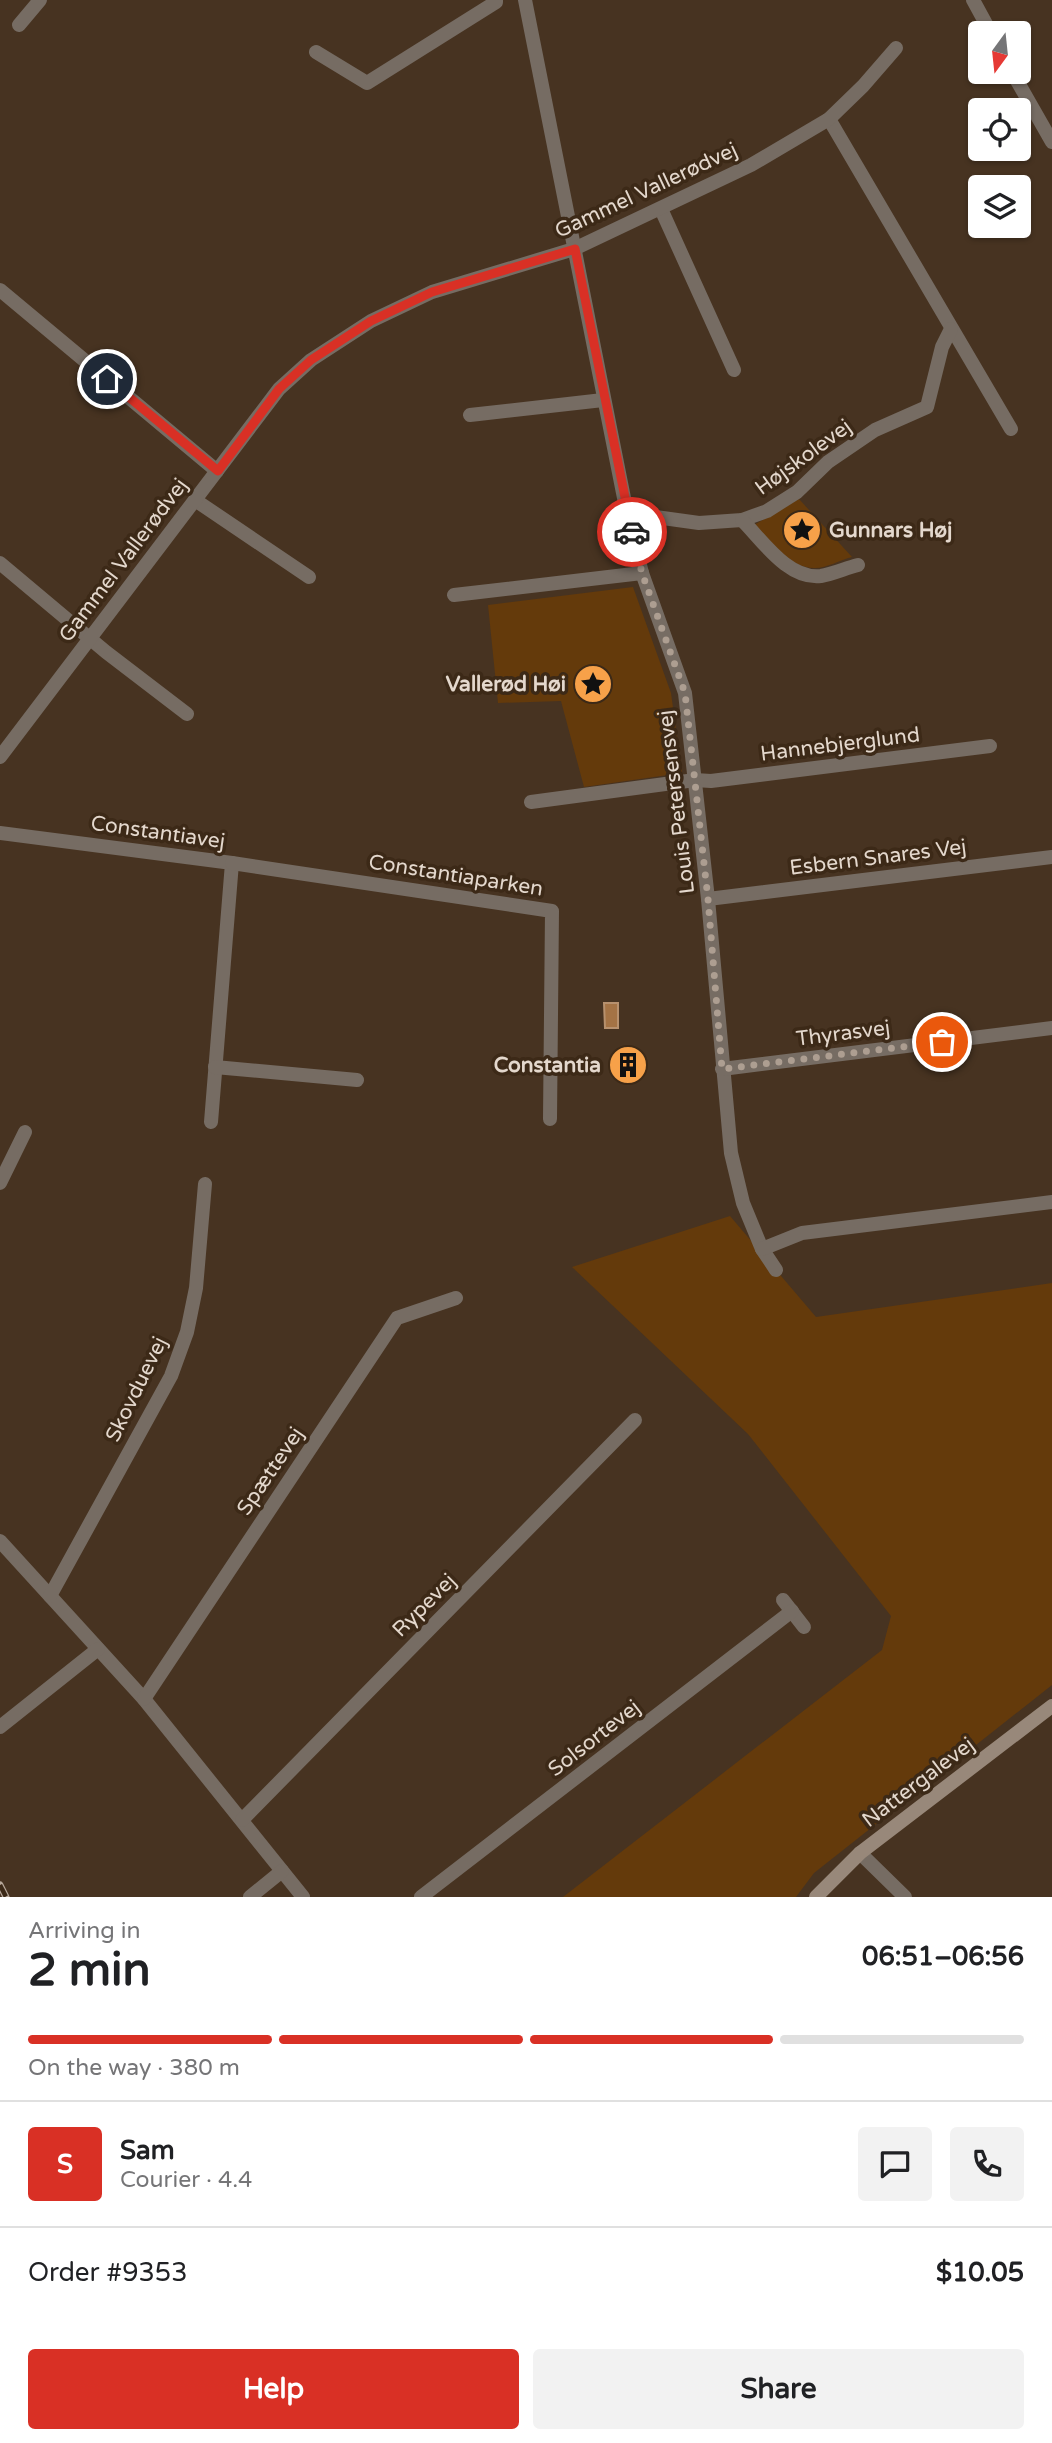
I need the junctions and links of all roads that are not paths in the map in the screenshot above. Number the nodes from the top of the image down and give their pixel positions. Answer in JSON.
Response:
{"nodes":[{"id":1,"x":40,"y":0,"type":"edge"},
{"id":2,"x":496,"y":0,"type":"edge"},
{"id":3,"x":525,"y":0,"type":"edge"},
{"id":4,"x":973,"y":0,"type":"edge"},
{"id":5,"x":984,"y":21,"type":"edge"},
{"id":6,"x":19,"y":25,"type":"dead end"},
{"id":7,"x":897,"y":48,"type":"dead end"},
{"id":8,"x":316,"y":52,"type":"dead end"},
{"id":9,"x":1020,"y":84,"type":"edge"},
{"id":10,"x":829,"y":119,"type":"junction"},
{"id":11,"x":1052,"y":142,"type":"edge"},
{"id":12,"x":661,"y":209,"type":"junction"},
{"id":13,"x":575,"y":249,"type":"junction"},
{"id":14,"x":0,"y":290,"type":"edge"},
{"id":15,"x":951,"y":329,"type":"junction"},
{"id":16,"x":734,"y":370,"type":"dead end"},
{"id":17,"x":604,"y":400,"type":"junction"},
{"id":18,"x":470,"y":415,"type":"dead end"},
{"id":19,"x":1011,"y":429,"type":"dead end"},
{"id":20,"x":218,"y":471,"type":"junction"},
{"id":21,"x":195,"y":500,"type":"junction"},
{"id":22,"x":627,"y":513,"type":"junction"},
{"id":23,"x":742,"y":520,"type":"junction"},
{"id":24,"x":0,"y":563,"type":"edge"},
{"id":25,"x":858,"y":565,"type":"dead end"},
{"id":26,"x":642,"y":573,"type":"junction"},
{"id":27,"x":309,"y":576,"type":"dead end"},
{"id":28,"x":454,"y":595,"type":"dead end"},
{"id":29,"x":90,"y":639,"type":"junction"},
{"id":30,"x":187,"y":715,"type":"dead end"},
{"id":31,"x":990,"y":746,"type":"dead end"},
{"id":32,"x":0,"y":757,"type":"edge"},
{"id":33,"x":695,"y":780,"type":"junction"},
{"id":34,"x":531,"y":802,"type":"dead end"},
{"id":35,"x":0,"y":833,"type":"edge"},
{"id":36,"x":1052,"y":857,"type":"edge"},
{"id":37,"x":232,"y":863,"type":"junction"},
{"id":38,"x":708,"y":899,"type":"junction"},
{"id":39,"x":1052,"y":1028,"type":"edge"},
{"id":40,"x":215,"y":1068,"type":"junction"},
{"id":41,"x":722,"y":1069,"type":"junction"},
{"id":42,"x":357,"y":1080,"type":"dead end"},
{"id":43,"x":550,"y":1119,"type":"dead end"},
{"id":44,"x":211,"y":1122,"type":"dead end"},
{"id":45,"x":25,"y":1132,"type":"dead end"},
{"id":46,"x":0,"y":1183,"type":"edge"},
{"id":47,"x":205,"y":1184,"type":"dead end"},
{"id":48,"x":1052,"y":1202,"type":"edge"},
{"id":49,"x":762,"y":1249,"type":"junction"},
{"id":50,"x":776,"y":1270,"type":"dead end"},
{"id":51,"x":456,"y":1298,"type":"dead end"},
{"id":52,"x":635,"y":1420,"type":"dead end"},
{"id":53,"x":0,"y":1541,"type":"edge"},
{"id":54,"x":50,"y":1596,"type":"junction"},
{"id":55,"x":804,"y":1627,"type":"dead end"},
{"id":56,"x":98,"y":1649,"type":"junction"},
{"id":57,"x":144,"y":1699,"type":"junction"},
{"id":58,"x":1052,"y":1706,"type":"edge"},
{"id":59,"x":0,"y":1727,"type":"edge"},
{"id":60,"x":242,"y":1820,"type":"junction"},
{"id":61,"x":860,"y":1853,"type":"junction"},
{"id":62,"x":282,"y":1871,"type":"junction"},
{"id":63,"x":250,"y":1897,"type":"edge"},
{"id":64,"x":303,"y":1897,"type":"edge"},
{"id":65,"x":421,"y":1897,"type":"edge"},
{"id":66,"x":816,"y":1897,"type":"edge"},
{"id":67,"x":905,"y":1897,"type":"edge"}],
"edges":[{"from":1,"to":6,"type":"street"},
{"from":2,"to":8,"type":"street"},
{"from":3,"to":13,"type":"street","name":"Louis Petersensvej"},
{"from":4,"to":5,"type":"street"},
{"from":7,"to":10,"type":"street","name":"Gammel Vallerødvej"},
{"from":9,"to":11,"type":"street"},
{"from":10,"to":12,"type":"street","name":"Gammel Vallerødvej"},
{"from":10,"to":15,"type":"street"},
{"from":12,"to":13,"type":"street","name":"Gammel Vallerødvej"},
{"from":12,"to":16,"type":"street"},
{"from":13,"to":17,"type":"street","name":"Louis Petersensvej"},
{"from":13,"to":20,"type":"street","name":"Gammel Vallerødvej"},
{"from":14,"to":20,"type":"street"},
{"from":15,"to":19,"type":"street"},
{"from":15,"to":23,"type":"street","name":"Højskolevej"},
{"from":17,"to":18,"type":"street"},
{"from":17,"to":22,"type":"street","name":"Louis Petersensvej"},
{"from":20,"to":21,"type":"street","name":"Gammel Vallerødvej"},
{"from":21,"to":27,"type":"street"},
{"from":21,"to":29,"type":"street","name":"Gammel Vallerødvej"},
{"from":22,"to":23,"type":"street","name":"Højskolevej"},
{"from":22,"to":26,"type":"street","name":"Louis Petersensvej"},
{"from":23,"to":25,"type":"street","name":"Højskolevej"},
{"from":24,"to":29,"type":"street"},
{"from":26,"to":28,"type":"street"},
{"from":26,"to":33,"type":"street","name":"Louis Petersensvej"},
{"from":29,"to":30,"type":"street"},
{"from":29,"to":32,"type":"street","name":"Gammel Vallerødvej"},
{"from":31,"to":33,"type":"street","name":"Hannebjerglund"},
{"from":33,"to":34,"type":"street","name":"Hannebjerglund"},
{"from":33,"to":38,"type":"street","name":"Louis Petersensvej"},
{"from":35,"to":37,"type":"street","name":"Constantiavej"},
{"from":36,"to":38,"type":"street","name":"Esbern Snares Vej"},
{"from":37,"to":40,"type":"street","name":"Constantiavej"},
{"from":37,"to":43,"type":"street","name":"Constantiaparken"},
{"from":38,"to":41,"type":"street","name":"Louis Petersensvej"},
{"from":39,"to":41,"type":"street","name":"Thyrasvej"},
{"from":40,"to":42,"type":"street"},
{"from":40,"to":44,"type":"street","name":"Constantiavej"},
{"from":41,"to":49,"type":"street","name":"Louis Petersensvej"},
{"from":45,"to":46,"type":"street"},
{"from":47,"to":54,"type":"street","name":"Skovduevej"},
{"from":48,"to":49,"type":"street"},
{"from":49,"to":50,"type":"street","name":"Louis Petersensvej"},
{"from":51,"to":57,"type":"street","name":"Spættevej"},
{"from":52,"to":60,"type":"street","name":"Rypevej"},
{"from":53,"to":54,"type":"street"},
{"from":54,"to":56,"type":"street"},
{"from":55,"to":65,"type":"street","name":"Solsortevej"},
{"from":56,"to":57,"type":"street"},
{"from":56,"to":59,"type":"street"},
{"from":57,"to":60,"type":"street"},
{"from":58,"to":61,"type":"street","name":"Nattergalevej"},
{"from":60,"to":62,"type":"street"},
{"from":61,"to":66,"type":"street","name":"Nattergalevej"},
{"from":61,"to":67,"type":"street"},
{"from":62,"to":63,"type":"street"},
{"from":62,"to":64,"type":"street"}]}
